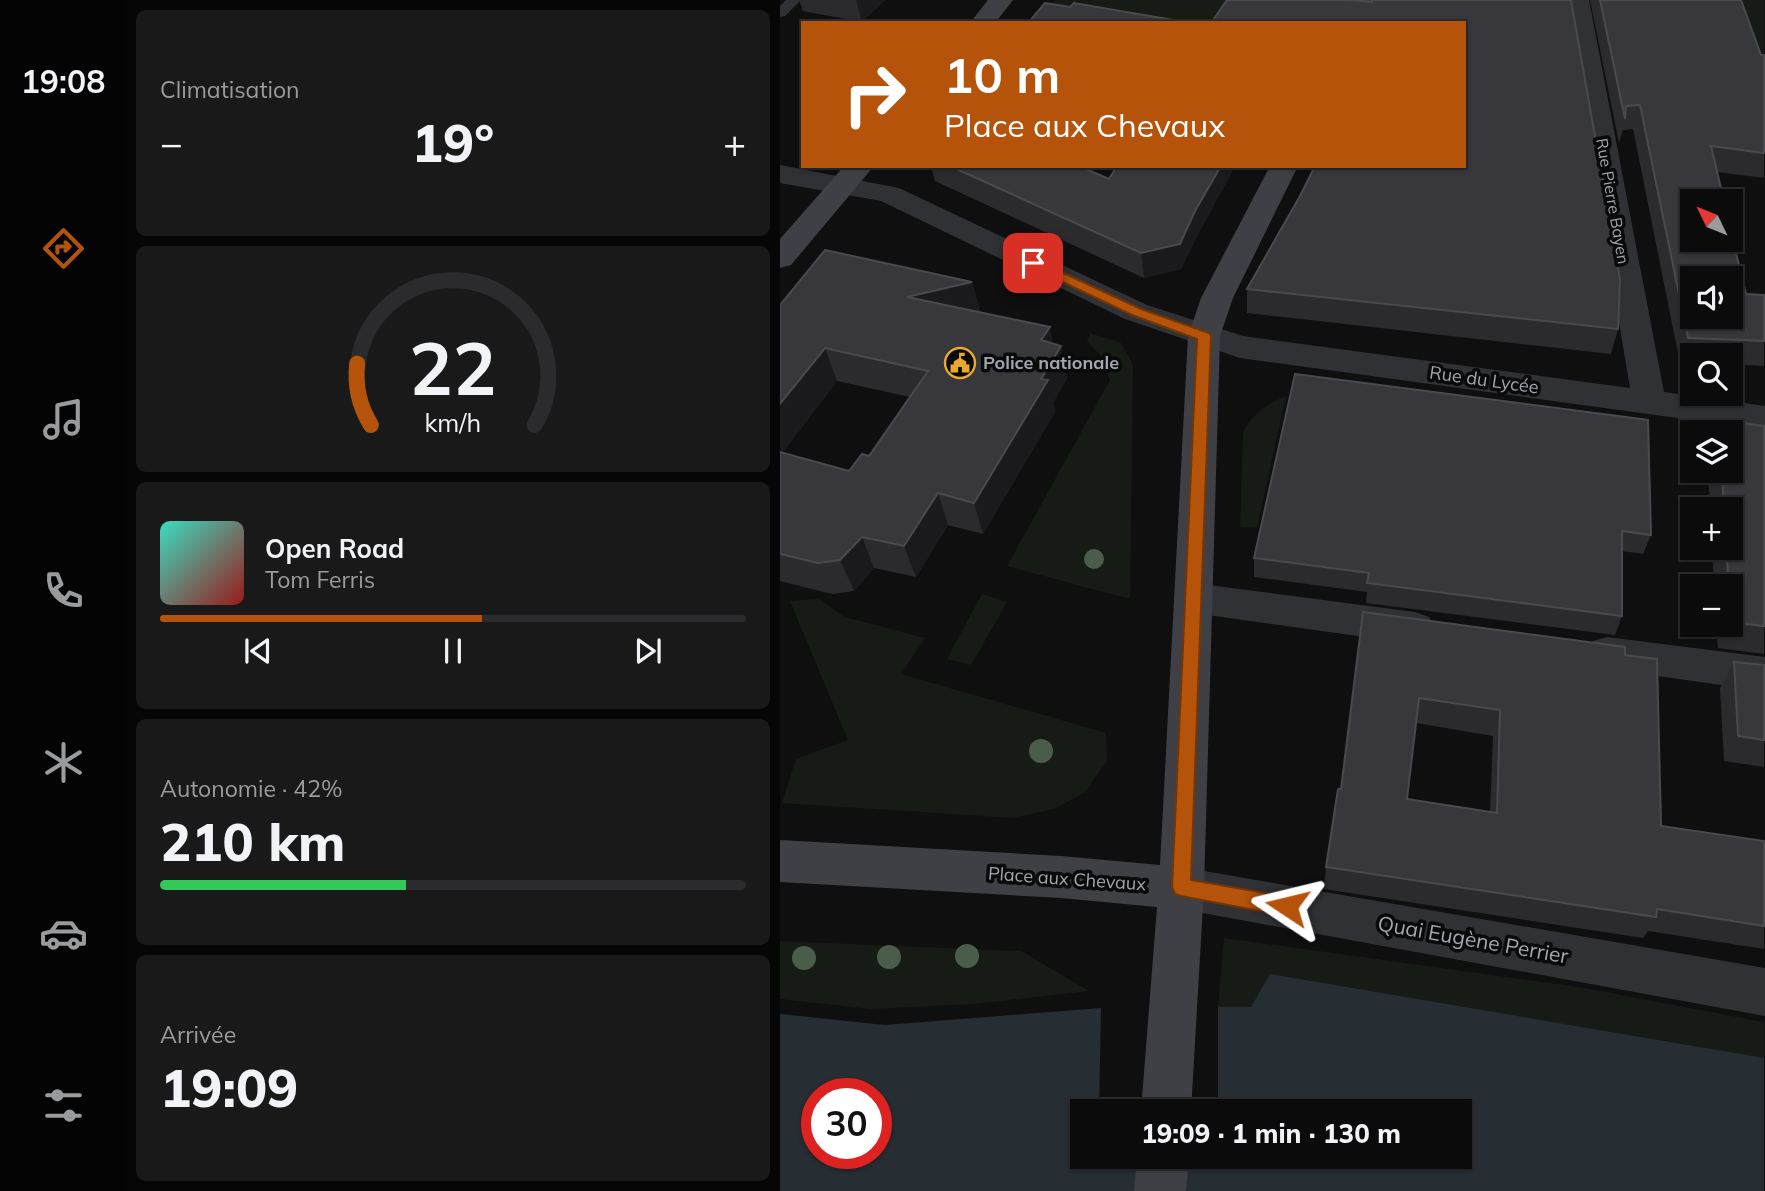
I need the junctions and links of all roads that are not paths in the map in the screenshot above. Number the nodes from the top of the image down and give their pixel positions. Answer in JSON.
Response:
{"nodes":[{"id":1,"x":794,"y":0,"type":"edge"},
{"id":2,"x":1001,"y":0,"type":"edge"},
{"id":3,"x":1368,"y":0,"type":"edge"},
{"id":4,"x":1577,"y":0,"type":"edge"},
{"id":5,"x":780,"y":13,"type":"edge"},
{"id":6,"x":984,"y":21,"type":"edge"},
{"id":7,"x":1358,"y":21,"type":"edge"},
{"id":8,"x":1283,"y":168,"type":"edge"},
{"id":9,"x":780,"y":174,"type":"edge"},
{"id":10,"x":852,"y":176,"type":"edge"},
{"id":11,"x":780,"y":258,"type":"edge"},
{"id":12,"x":1204,"y":336,"type":"junction"},
{"id":13,"x":1649,"y":402,"type":"junction"},
{"id":14,"x":1765,"y":418,"type":"edge"},
{"id":15,"x":1193,"y":598,"type":"junction"},
{"id":16,"x":1451,"y":633,"type":"edge"},
{"id":17,"x":1574,"y":649,"type":"edge"},
{"id":18,"x":1765,"y":674,"type":"edge"},
{"id":19,"x":780,"y":861,"type":"edge"},
{"id":20,"x":1181,"y":887,"type":"junction"},
{"id":21,"x":1765,"y":992,"type":"edge"},
{"id":22,"x":1167,"y":1099,"type":"edge"},
{"id":23,"x":1162,"y":1169,"type":"edge"},
{"id":24,"x":1160,"y":1191,"type":"edge"}],
"edges":[{"from":1,"to":5,"type":"lane"},
{"from":2,"to":6,"type":"main road"},
{"from":3,"to":7,"type":"main road"},
{"from":4,"to":13,"type":"street","name":"Rue Pierre Bayen"},
{"from":8,"to":12,"type":"main road"},
{"from":9,"to":10,"type":"street","name":"Rue du Lycée"},
{"from":10,"to":11,"type":"main road"},
{"from":10,"to":12,"type":"street","name":"Rue du Lycée"},
{"from":12,"to":13,"type":"street","name":"Rue du Lycée"},
{"from":12,"to":15,"type":"main road"},
{"from":13,"to":14,"type":"street","name":"Rue du Lycée"},
{"from":15,"to":16,"type":"street"},
{"from":15,"to":20,"type":"main road"},
{"from":17,"to":18,"type":"street"},
{"from":19,"to":20,"type":"main road","name":"Place aux Chevaux"},
{"from":20,"to":21,"type":"street","name":"Quai Eugène Perrier"},
{"from":20,"to":22,"type":"main road"},
{"from":23,"to":24,"type":"main road"}]}
